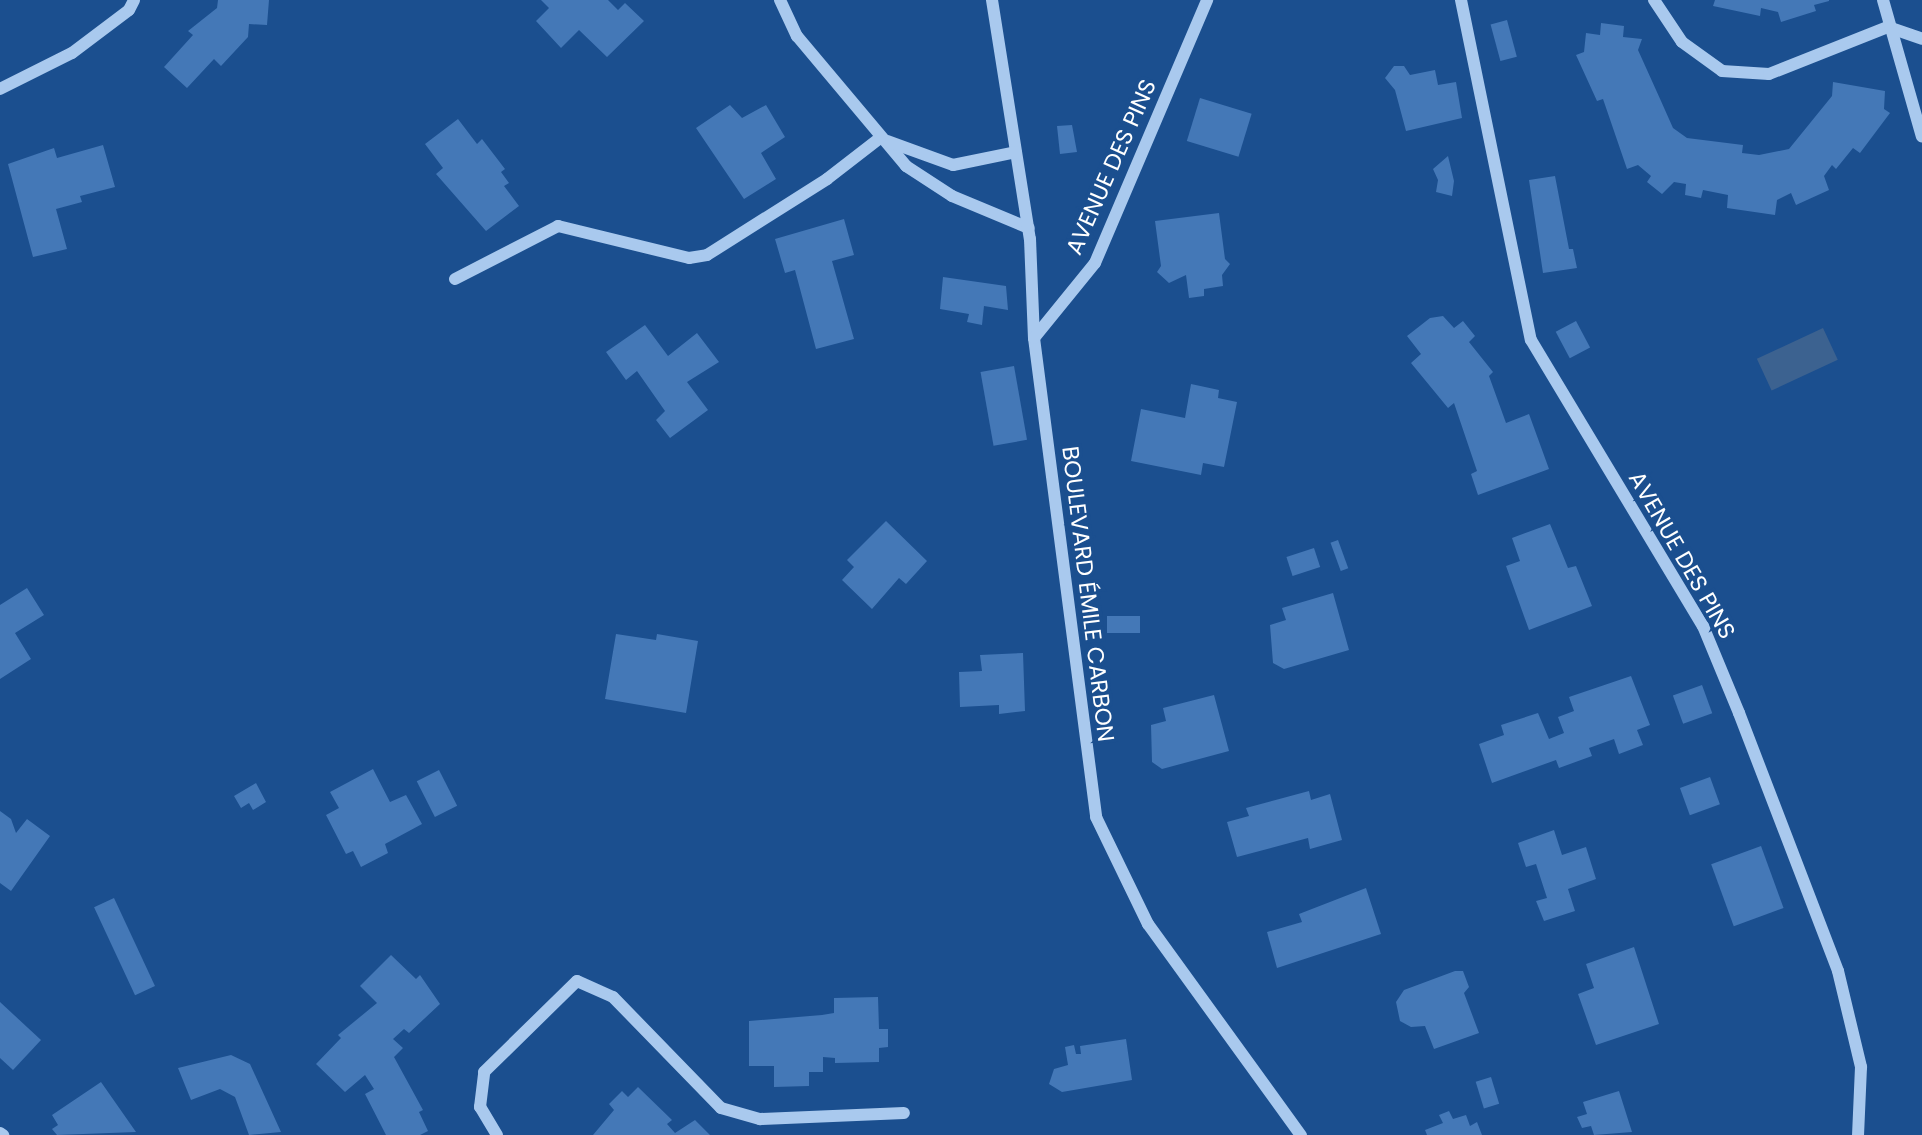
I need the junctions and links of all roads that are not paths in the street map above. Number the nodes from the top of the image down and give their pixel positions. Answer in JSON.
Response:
{"nodes":[{"id":1,"x":134,"y":0,"type":"edge"},
{"id":2,"x":780,"y":0,"type":"edge"},
{"id":3,"x":992,"y":0,"type":"edge"},
{"id":4,"x":1207,"y":0,"type":"edge"},
{"id":5,"x":1461,"y":0,"type":"edge"},
{"id":6,"x":1654,"y":0,"type":"edge"},
{"id":7,"x":1883,"y":0,"type":"edge"},
{"id":8,"x":1888,"y":27,"type":"junction"},
{"id":9,"x":1922,"y":39,"type":"edge"},
{"id":10,"x":0,"y":89,"type":"edge"},
{"id":11,"x":1922,"y":137,"type":"edge"},
{"id":12,"x":880,"y":138,"type":"junction"},
{"id":13,"x":1016,"y":152,"type":"junction"},
{"id":14,"x":1029,"y":228,"type":"junction"},
{"id":15,"x":455,"y":279,"type":"dead end"},
{"id":16,"x":1034,"y":338,"type":"junction"},
{"id":17,"x":904,"y":1113,"type":"dead end"},
{"id":18,"x":497,"y":1135,"type":"edge"},
{"id":19,"x":1301,"y":1135,"type":"edge"},
{"id":20,"x":1858,"y":1135,"type":"edge"}],
"edges":[{"from":1,"to":10,"type":"street"},
{"from":2,"to":12,"type":"street"},
{"from":3,"to":13,"type":"street","name":"BOULEVARD ÉMILE CARBON"},
{"from":4,"to":16,"type":"street","name":"AVENUE DES PINS"},
{"from":5,"to":20,"type":"street","name":"AVENUE DES PINS"},
{"from":6,"to":8,"type":"street"},
{"from":7,"to":8,"type":"street"},
{"from":8,"to":9,"type":"street"},
{"from":8,"to":11,"type":"street"},
{"from":12,"to":13,"type":"street"},
{"from":12,"to":14,"type":"street"},
{"from":12,"to":15,"type":"street"},
{"from":13,"to":14,"type":"street","name":"BOULEVARD ÉMILE CARBON"},
{"from":14,"to":16,"type":"street","name":"BOULEVARD ÉMILE CARBON"},
{"from":16,"to":19,"type":"street","name":"BOULEVARD ÉMILE CARBON"},
{"from":17,"to":18,"type":"street"}]}
